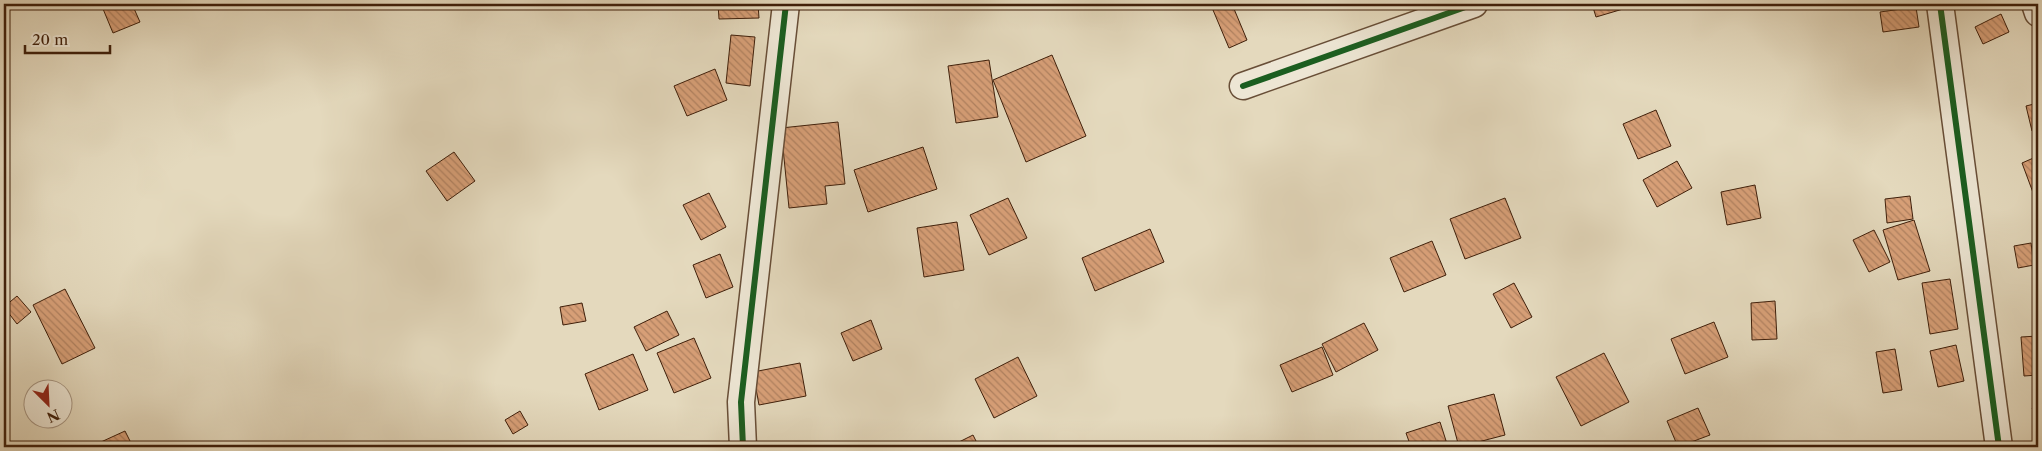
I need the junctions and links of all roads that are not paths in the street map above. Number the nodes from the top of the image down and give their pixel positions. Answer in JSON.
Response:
{"nodes":[{"id":1,"x":786,"y":4,"type":"edge"},
{"id":2,"x":1474,"y":4,"type":"edge"},
{"id":3,"x":1940,"y":4,"type":"edge"},
{"id":4,"x":2035,"y":4,"type":"edge"},
{"id":5,"x":2038,"y":13,"type":"edge"},
{"id":6,"x":1243,"y":86,"type":"dead end"},
{"id":7,"x":743,"y":447,"type":"edge"},
{"id":8,"x":1999,"y":447,"type":"edge"}],
"edges":[{"from":1,"to":7,"type":"street"},
{"from":2,"to":6,"type":"street"},
{"from":3,"to":8,"type":"street"},
{"from":4,"to":5,"type":"street"}]}
